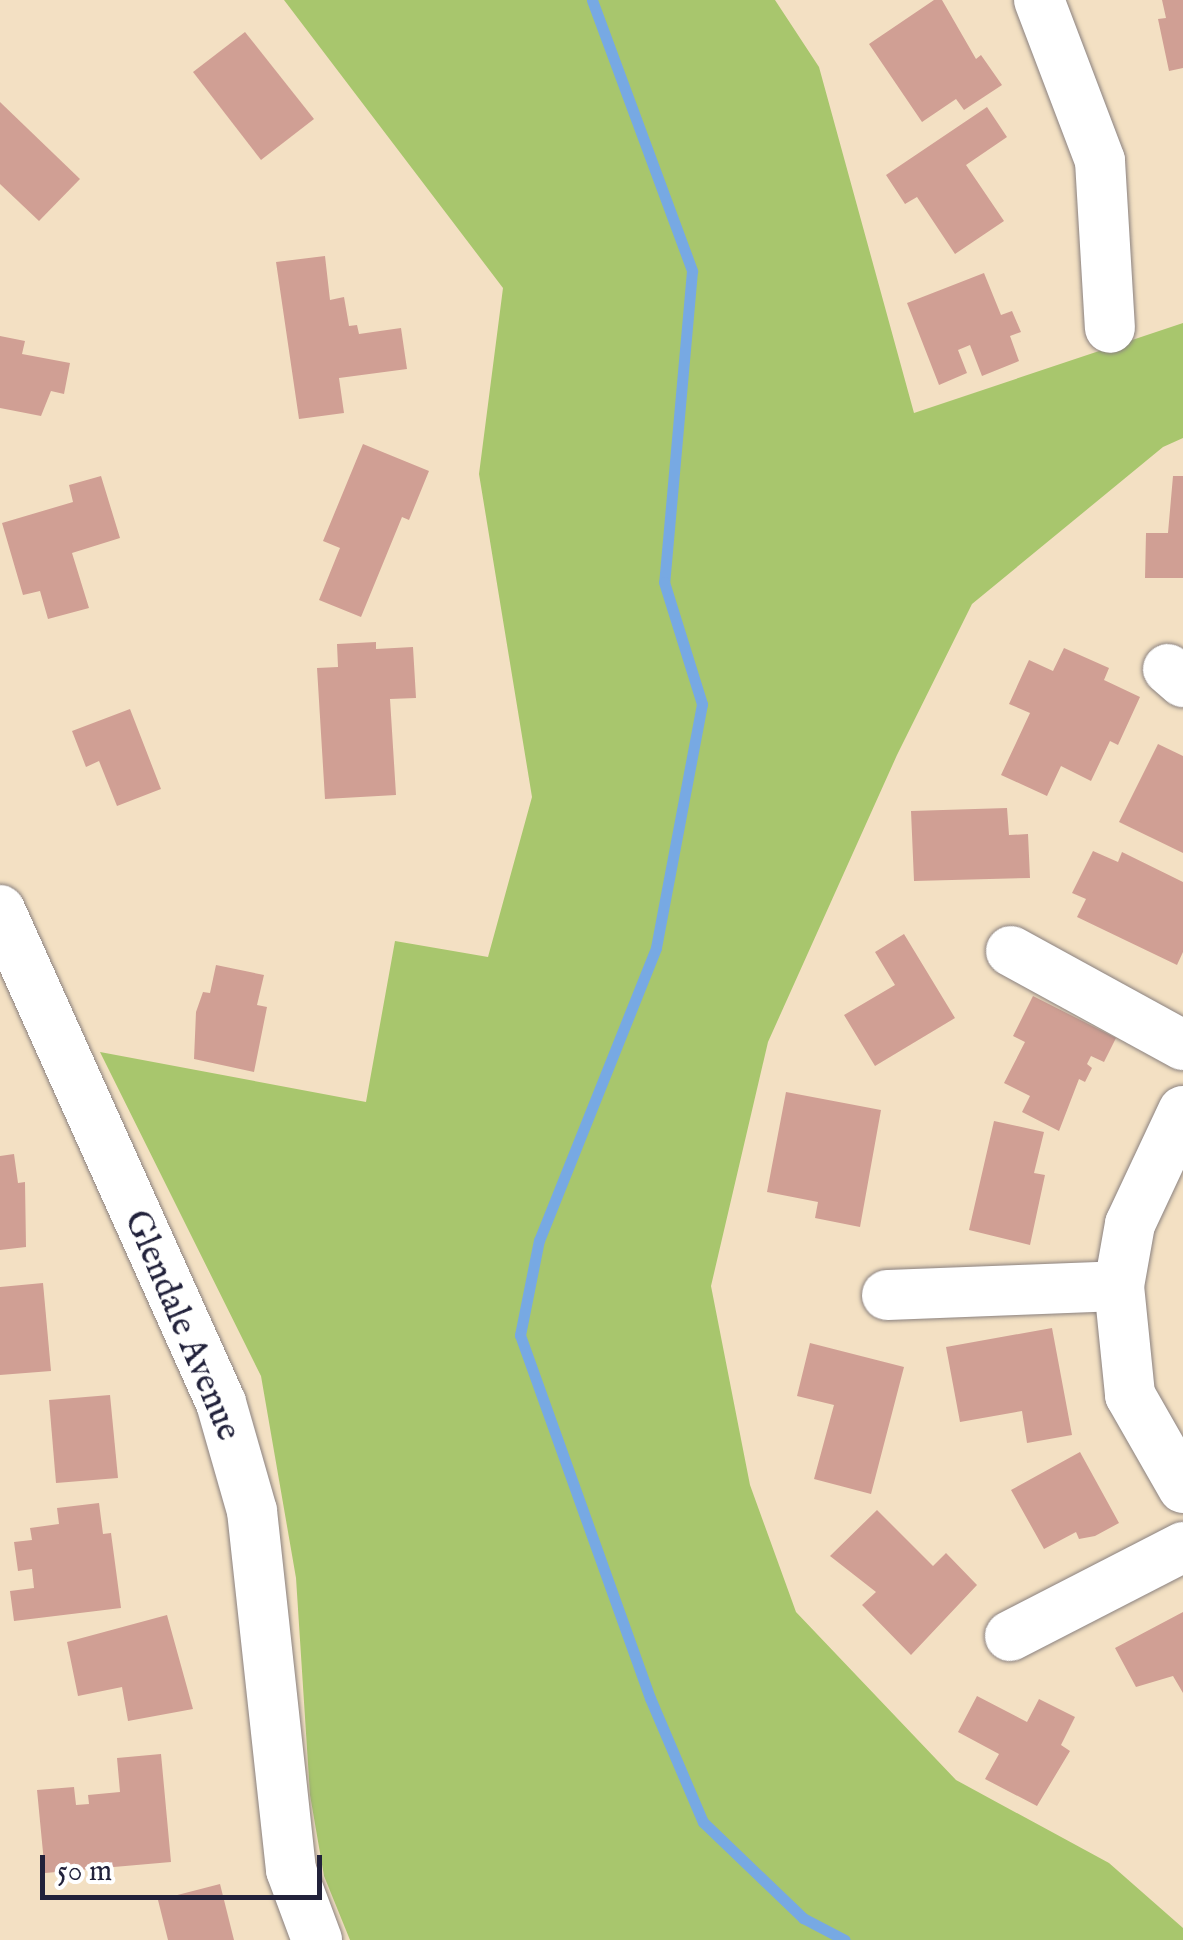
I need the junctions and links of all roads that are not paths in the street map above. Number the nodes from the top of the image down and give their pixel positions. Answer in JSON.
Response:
{"nodes":[{"id":1,"x":1039,"y":0,"type":"edge"},
{"id":2,"x":1110,"y":328,"type":"dead end"},
{"id":3,"x":0,"y":910,"type":"edge"},
{"id":4,"x":1011,"y":951,"type":"dead end"},
{"id":5,"x":1183,"y":1045,"type":"edge"},
{"id":6,"x":1183,"y":1111,"type":"edge"},
{"id":7,"x":1120,"y":1286,"type":"junction"},
{"id":8,"x":887,"y":1296,"type":"dead end"},
{"id":9,"x":1183,"y":1488,"type":"edge"},
{"id":10,"x":1183,"y":1547,"type":"edge"},
{"id":11,"x":1010,"y":1636,"type":"dead end"},
{"id":12,"x":317,"y":1940,"type":"edge"}],
"edges":[{"from":1,"to":2,"type":"street"},
{"from":3,"to":12,"type":"street","name":"Glendale Avenue"},
{"from":4,"to":5,"type":"street"},
{"from":6,"to":7,"type":"street"},
{"from":7,"to":8,"type":"street"},
{"from":7,"to":9,"type":"street"},
{"from":10,"to":11,"type":"street"}]}
